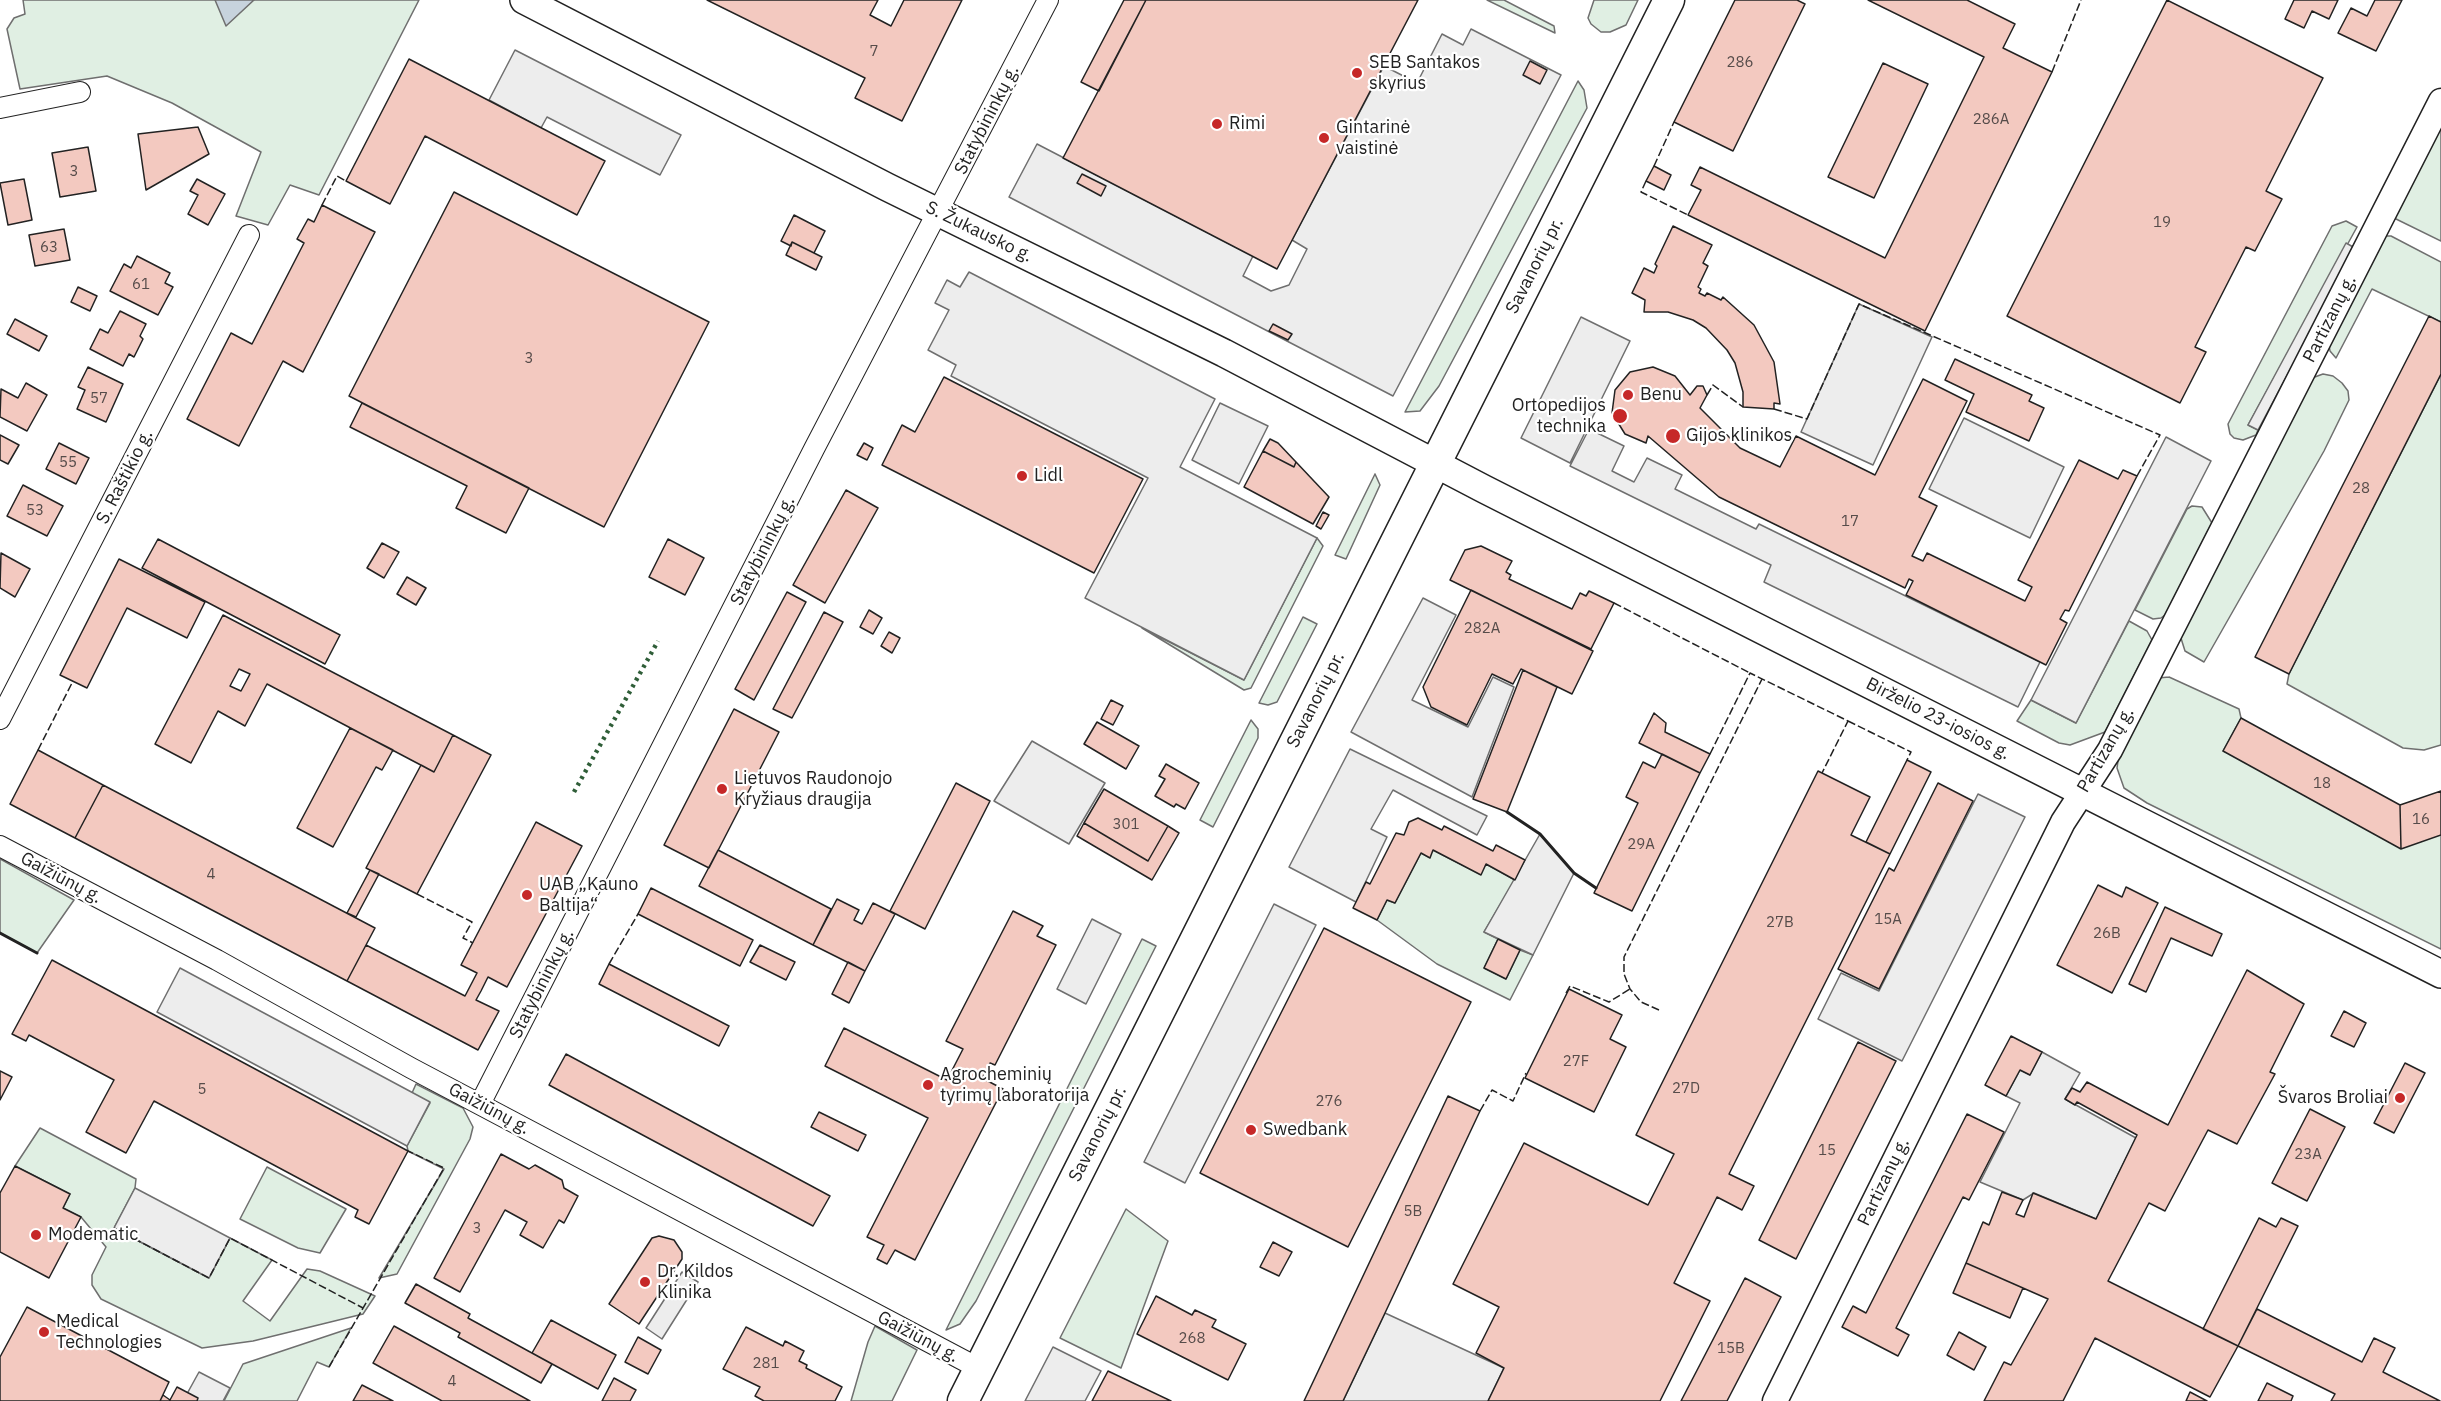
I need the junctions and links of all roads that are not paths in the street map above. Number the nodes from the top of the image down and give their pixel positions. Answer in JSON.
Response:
{"nodes":[{"id":1,"x":524,"y":0,"type":"edge"},
{"id":2,"x":1048,"y":0,"type":"edge"},
{"id":3,"x":1669,"y":0,"type":"edge"},
{"id":4,"x":80,"y":92,"type":"dead end"},
{"id":5,"x":2441,"y":101,"type":"edge"},
{"id":6,"x":0,"y":108,"type":"edge"},
{"id":7,"x":939,"y":212,"type":"junction"},
{"id":8,"x":249,"y":235,"type":"dead end"},
{"id":9,"x":1435,"y":463,"type":"junction"},
{"id":10,"x":0,"y":719,"type":"edge"},
{"id":11,"x":2082,"y":792,"type":"junction"},
{"id":12,"x":0,"y":846,"type":"edge"},
{"id":13,"x":2441,"y":974,"type":"edge"},
{"id":14,"x":480,"y":1104,"type":"junction"},
{"id":15,"x":980,"y":1369,"type":"junction"},
{"id":16,"x":963,"y":1401,"type":"edge"},
{"id":17,"x":1775,"y":1401,"type":"edge"}],
"edges":[{"from":1,"to":7,"type":"main road","name":"S. Žukausko g."},
{"from":2,"to":7,"type":"street","name":"Statybininkų g."},
{"from":3,"to":9,"type":"main road","name":"Savanorių pr."},
{"from":4,"to":6,"type":"street"},
{"from":5,"to":11,"type":"street","name":"Partizanų g."},
{"from":7,"to":9,"type":"main road","name":"S. Žukausko g."},
{"from":7,"to":14,"type":"street","name":"Statybininkų g."},
{"from":8,"to":10,"type":"street","name":"S. Raštikio g."},
{"from":9,"to":11,"type":"main road","name":"Birželio 23-iosios g."},
{"from":9,"to":15,"type":"main road","name":"Savanorių pr."},
{"from":11,"to":13,"type":"main road","name":"Birželio 23-iosios g."},
{"from":11,"to":17,"type":"street","name":"Partizanų g."},
{"from":12,"to":14,"type":"street","name":"Gaižiūnų g."},
{"from":14,"to":15,"type":"street","name":"Gaižiūnų g."},
{"from":15,"to":16,"type":"main road","name":"Savanorių pr."}]}
